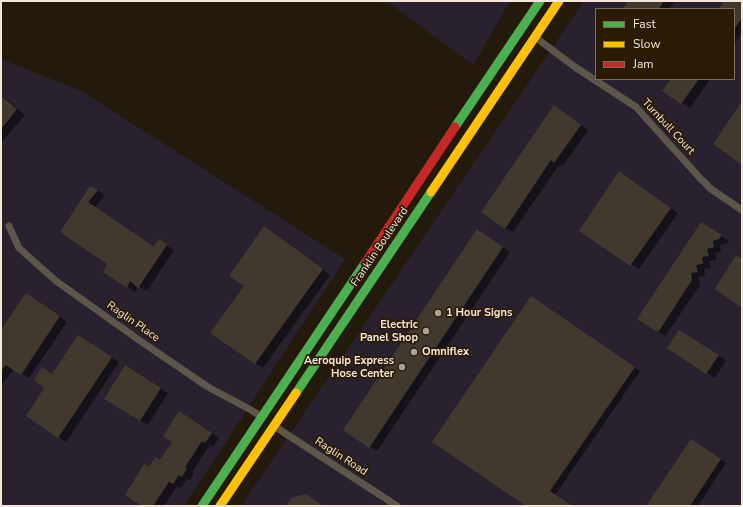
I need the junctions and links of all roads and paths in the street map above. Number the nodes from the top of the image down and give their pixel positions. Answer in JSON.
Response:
{"nodes":[{"id":1,"x":540,"y":1,"type":"edge"},
{"id":2,"x":559,"y":1,"type":"edge"},
{"id":3,"x":535,"y":37,"type":"junction"},
{"id":4,"x":742,"y":210,"type":"edge"},
{"id":5,"x":9,"y":226,"type":"dead end"},
{"id":6,"x":262,"y":416,"type":"junction"},
{"id":7,"x":274,"y":426,"type":"junction"},
{"id":8,"x":202,"y":506,"type":"edge"},
{"id":9,"x":220,"y":506,"type":"edge"},
{"id":10,"x":397,"y":506,"type":"edge"}],
"edges":[{"from":1,"to":6,"type":"main road","name":"Franklin Boulevard"},
{"from":2,"to":3,"type":"main road","name":"Franklin Boulevard"},
{"from":3,"to":4,"type":"street","name":"Turnbull Court"},
{"from":3,"to":7,"type":"main road","name":"Franklin Boulevard"},
{"from":5,"to":6,"type":"street","name":"Raglin Place"},
{"from":6,"to":8,"type":"main road","name":"Franklin Boulevard"},
{"from":7,"to":9,"type":"main road","name":"Franklin Boulevard"},
{"from":7,"to":10,"type":"street","name":"Raglin Road"}]}
